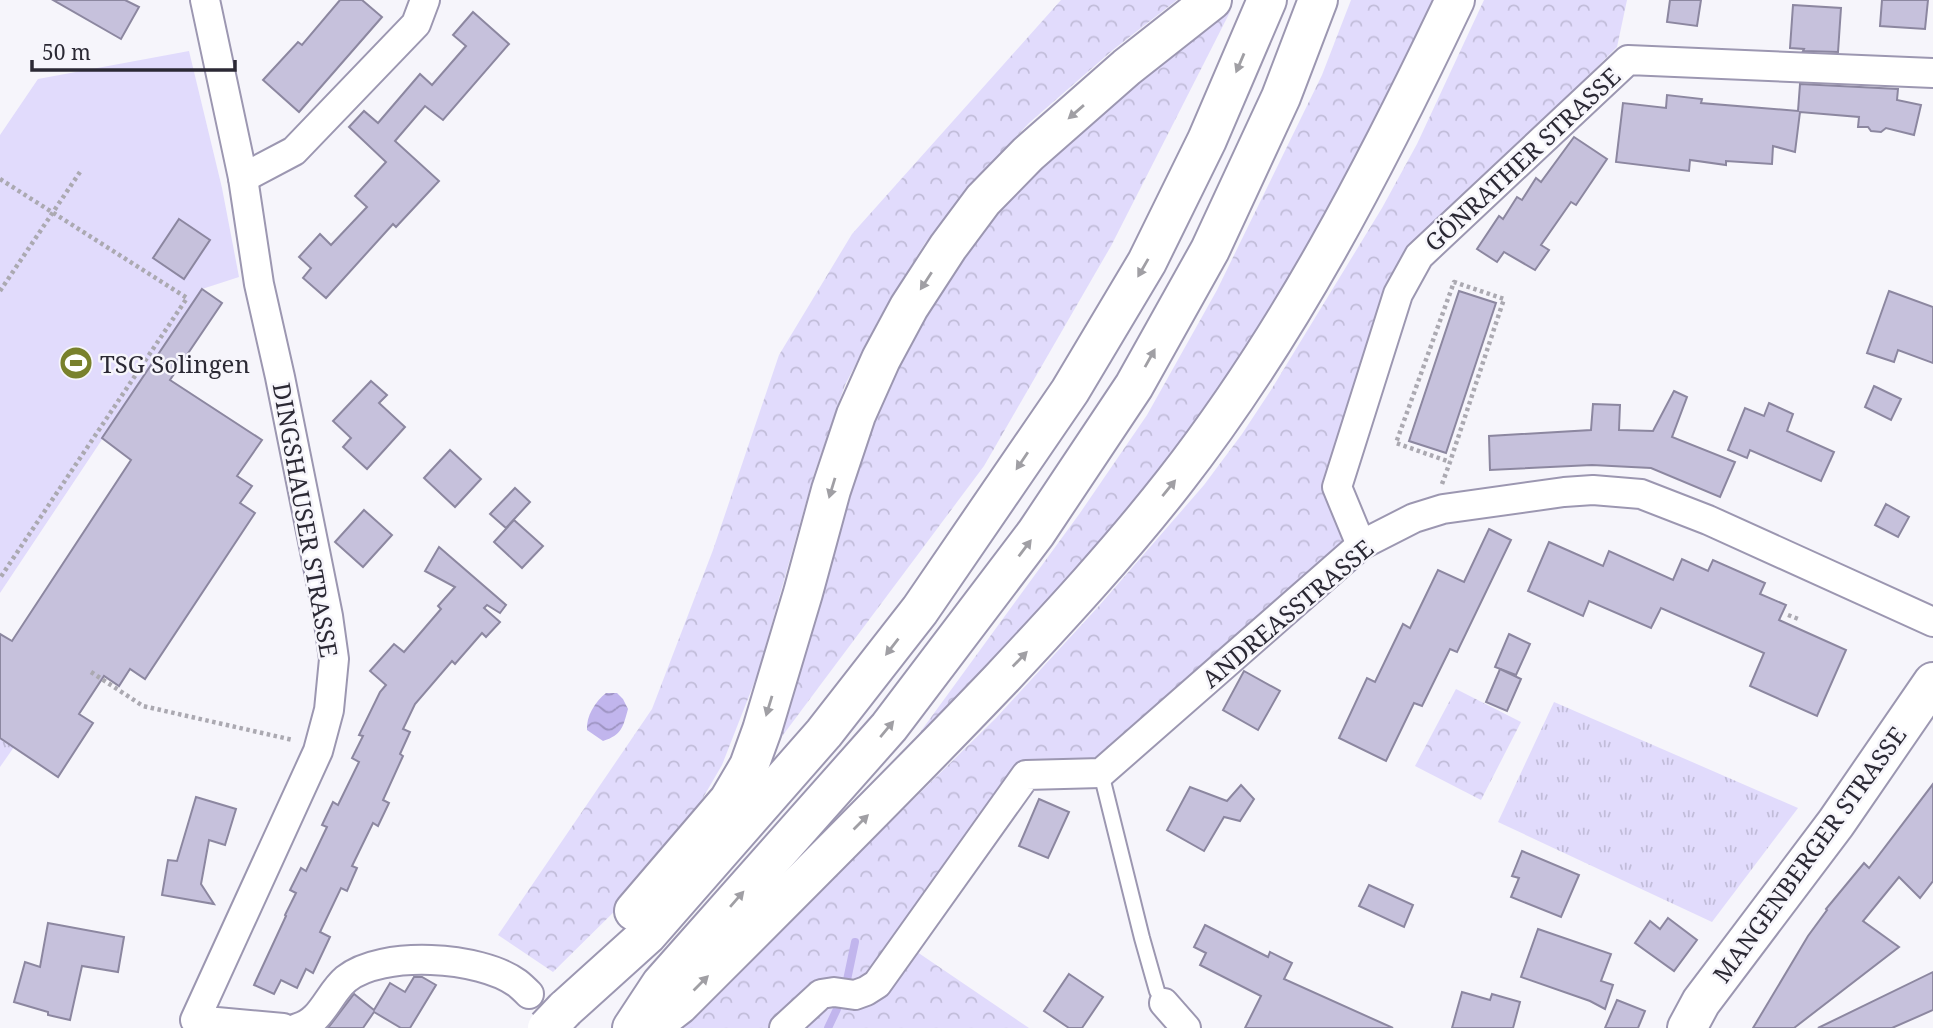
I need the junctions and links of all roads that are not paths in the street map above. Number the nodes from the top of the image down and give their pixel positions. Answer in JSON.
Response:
{"nodes":[{"id":1,"x":205,"y":0,"type":"edge"},
{"id":2,"x":425,"y":0,"type":"edge"},
{"id":3,"x":1212,"y":0,"type":"edge"},
{"id":4,"x":1267,"y":0,"type":"edge"},
{"id":5,"x":1318,"y":0,"type":"edge"},
{"id":6,"x":1455,"y":0,"type":"edge"},
{"id":7,"x":1933,"y":73,"type":"edge"},
{"id":8,"x":243,"y":178,"type":"junction"},
{"id":9,"x":1361,"y":545,"type":"junction"},
{"id":10,"x":1933,"y":622,"type":"edge"},
{"id":11,"x":1933,"y":682,"type":"edge"},
{"id":12,"x":1101,"y":773,"type":"junction"},
{"id":13,"x":529,"y":994,"type":"dead end"},
{"id":14,"x":1164,"y":1003,"type":"joint"},
{"id":15,"x":556,"y":1019,"type":"edge"},
{"id":16,"x":193,"y":1024,"type":"edge"},
{"id":17,"x":283,"y":1028,"type":"edge"},
{"id":18,"x":297,"y":1028,"type":"edge"},
{"id":19,"x":632,"y":1028,"type":"edge"},
{"id":20,"x":649,"y":1028,"type":"edge"},
{"id":21,"x":784,"y":1028,"type":"edge"},
{"id":22,"x":1186,"y":1028,"type":"edge"},
{"id":23,"x":1687,"y":1028,"type":"edge"}],
"edges":[{"from":1,"to":8,"type":"street","name":"DINGSHAUSER STRASSE"},
{"from":2,"to":8,"type":"street"},
{"from":3,"to":15,"type":"main road","one_way":true},
{"from":4,"to":15,"type":"main road","one_way":true},
{"from":19,"to":5,"type":"main road","one_way":true},
{"from":20,"to":6,"type":"main road","one_way":true},
{"from":7,"to":9,"type":"street","name":"GÖNRATHER STRASSE"},
{"from":8,"to":16,"type":"street","name":"DINGSHAUSER STRASSE"},
{"from":9,"to":10,"type":"street","name":"ANDREASSTRASSE"},
{"from":9,"to":12,"type":"street","name":"ANDREASSTRASSE"},
{"from":11,"to":23,"type":"main road","name":"MANGENBERGER STRASSE"},
{"from":12,"to":14,"type":"lane"},
{"from":12,"to":21,"type":"street"},
{"from":13,"to":18,"type":"street"},
{"from":14,"to":22,"type":"street"},
{"from":16,"to":17,"type":"street","name":"DINGSHAUSER STRASSE"}]}
